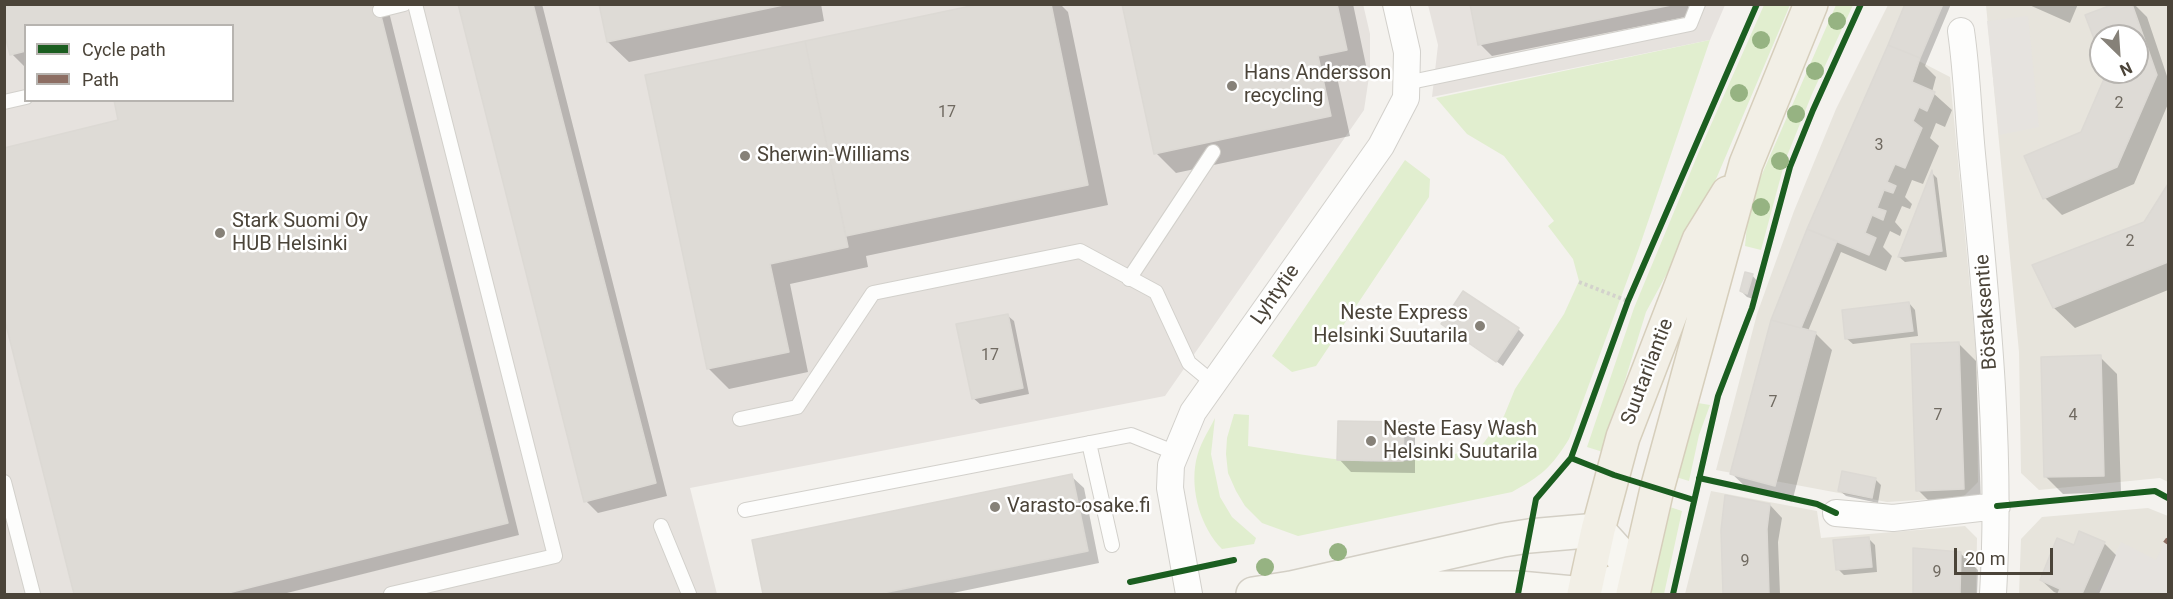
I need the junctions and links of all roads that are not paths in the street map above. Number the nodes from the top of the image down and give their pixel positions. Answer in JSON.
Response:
{"nodes":[{"id":1,"x":404,"y":4,"type":"edge"},
{"id":2,"x":415,"y":4,"type":"edge"},
{"id":3,"x":1396,"y":4,"type":"edge"},
{"id":4,"x":1698,"y":4,"type":"edge"},
{"id":5,"x":1811,"y":4,"type":"edge"},
{"id":6,"x":380,"y":10,"type":"dead end"},
{"id":7,"x":1961,"y":31,"type":"dead end"},
{"id":8,"x":1406,"y":83,"type":"junction"},
{"id":9,"x":24,"y":97,"type":"edge"},
{"id":10,"x":4,"y":102,"type":"edge"},
{"id":11,"x":1213,"y":152,"type":"dead end"},
{"id":12,"x":1746,"y":164,"type":"junction"},
{"id":13,"x":1129,"y":279,"type":"junction"},
{"id":14,"x":1212,"y":382,"type":"junction"},
{"id":15,"x":740,"y":418,"type":"dead end"},
{"id":16,"x":1089,"y":443,"type":"junction"},
{"id":17,"x":1176,"y":453,"type":"junction"},
{"id":18,"x":4,"y":482,"type":"edge"},
{"id":19,"x":1996,"y":507,"type":"junction"},
{"id":20,"x":745,"y":510,"type":"dead end"},
{"id":21,"x":1836,"y":513,"type":"dead end"},
{"id":22,"x":661,"y":526,"type":"dead end"},
{"id":23,"x":1598,"y":530,"type":"junction"},
{"id":24,"x":1112,"y":544,"type":"dead end"},
{"id":25,"x":1635,"y":584,"type":"edge"},
{"id":26,"x":1291,"y":588,"type":"junction"},
{"id":27,"x":33,"y":594,"type":"edge"},
{"id":28,"x":391,"y":594,"type":"edge"},
{"id":29,"x":688,"y":594,"type":"edge"},
{"id":30,"x":1189,"y":594,"type":"edge"},
{"id":31,"x":1253,"y":594,"type":"edge"},
{"id":32,"x":1584,"y":594,"type":"edge"},
{"id":33,"x":1993,"y":594,"type":"edge"}],
"edges":[{"from":1,"to":6,"type":"lane"},
{"from":2,"to":28,"type":"lane"},
{"from":3,"to":8,"type":"street","name":"Lyhtytie"},
{"from":4,"to":8,"type":"lane"},
{"from":5,"to":12,"type":"main road","name":"Suutarilantie"},
{"from":7,"to":19,"type":"street","name":"Böstaksentie"},
{"from":8,"to":14,"type":"street","name":"Lyhtytie"},
{"from":9,"to":10,"type":"lane"},
{"from":11,"to":13,"type":"lane"},
{"from":12,"to":23,"type":"main road","name":"Suutarilantie"},
{"from":12,"to":25,"type":"main road","name":"Suutarilantie"},
{"from":13,"to":14,"type":"lane"},
{"from":13,"to":15,"type":"lane"},
{"from":14,"to":17,"type":"street","name":"Lyhtytie"},
{"from":16,"to":17,"type":"lane"},
{"from":16,"to":20,"type":"lane"},
{"from":16,"to":24,"type":"lane"},
{"from":17,"to":30,"type":"street","name":"Lyhtytie"},
{"from":18,"to":27,"type":"lane"},
{"from":19,"to":21,"type":"street"},
{"from":19,"to":33,"type":"street","name":"Böstaksentie"},
{"from":22,"to":29,"type":"lane"},
{"from":23,"to":25,"type":"main road"},
{"from":23,"to":26,"type":"main road"},
{"from":23,"to":32,"type":"main road","name":"Suutarilantie"},
{"from":25,"to":32,"type":"main road"},
{"from":26,"to":31,"type":"main road"},
{"from":26,"to":32,"type":"main road"}]}
